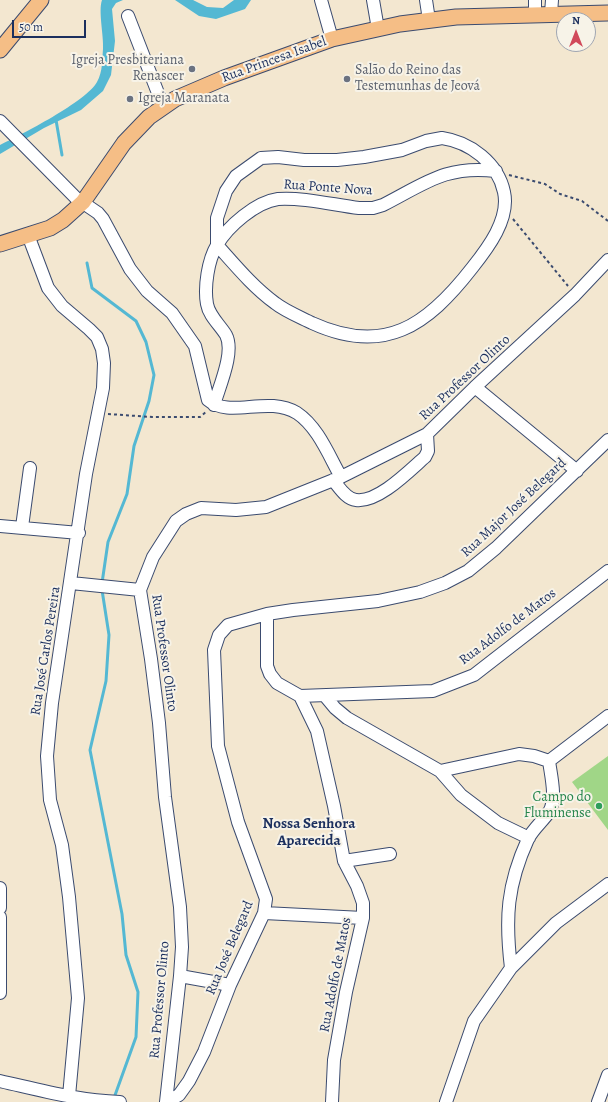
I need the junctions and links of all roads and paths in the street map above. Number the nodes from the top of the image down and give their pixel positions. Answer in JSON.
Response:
{"nodes":[{"id":1,"x":41,"y":0,"type":"edge"},
{"id":2,"x":321,"y":0,"type":"edge"},
{"id":3,"x":373,"y":0,"type":"edge"},
{"id":4,"x":426,"y":0,"type":"edge"},
{"id":5,"x":552,"y":6,"type":"edge"},
{"id":6,"x":535,"y":7,"type":"edge"},
{"id":7,"x":608,"y":12,"type":"edge"},
{"id":8,"x":128,"y":16,"type":"dead end"},
{"id":9,"x":429,"y":20,"type":"junction"},
{"id":10,"x":378,"y":29,"type":"junction"},
{"id":11,"x":332,"y":39,"type":"junction"},
{"id":12,"x":0,"y":50,"type":"edge"},
{"id":13,"x":163,"y":106,"type":"junction"},
{"id":14,"x":2,"y":123,"type":"edge"},
{"id":15,"x":496,"y":171,"type":"junction"},
{"id":16,"x":80,"y":200,"type":"junction"},
{"id":17,"x":503,"y":212,"type":"junction"},
{"id":18,"x":608,"y":221,"type":"edge"},
{"id":19,"x":28,"y":236,"type":"junction"},
{"id":20,"x":0,"y":244,"type":"edge"},
{"id":21,"x":217,"y":245,"type":"junction"},
{"id":22,"x":608,"y":260,"type":"edge"},
{"id":23,"x":575,"y":295,"type":"junction"},
{"id":24,"x":475,"y":387,"type":"junction"},
{"id":25,"x":214,"y":405,"type":"junction"},
{"id":26,"x":98,"y":413,"type":"junction"},
{"id":27,"x":427,"y":434,"type":"junction"},
{"id":28,"x":608,"y":440,"type":"edge"},
{"id":29,"x":30,"y":468,"type":"dead end"},
{"id":30,"x":577,"y":471,"type":"junction"},
{"id":31,"x":337,"y":478,"type":"junction"},
{"id":32,"x":0,"y":526,"type":"edge"},
{"id":33,"x":22,"y":527,"type":"junction"},
{"id":34,"x":78,"y":533,"type":"junction"},
{"id":35,"x":608,"y":571,"type":"edge"},
{"id":36,"x":71,"y":583,"type":"junction"},
{"id":37,"x":140,"y":590,"type":"junction"},
{"id":38,"x":267,"y":614,"type":"junction"},
{"id":39,"x":300,"y":696,"type":"junction"},
{"id":40,"x":325,"y":696,"type":"junction"},
{"id":41,"x":608,"y":716,"type":"edge"},
{"id":42,"x":550,"y":761,"type":"junction"},
{"id":43,"x":440,"y":771,"type":"junction"},
{"id":44,"x":529,"y":838,"type":"junction"},
{"id":45,"x":390,"y":854,"type":"dead end"},
{"id":46,"x":344,"y":862,"type":"junction"},
{"id":47,"x":608,"y":884,"type":"edge"},
{"id":48,"x":0,"y":888,"type":"edge"},
{"id":49,"x":0,"y":908,"type":"edge"},
{"id":50,"x":264,"y":913,"type":"junction"},
{"id":51,"x":0,"y":917,"type":"edge"},
{"id":52,"x":363,"y":918,"type":"junction"},
{"id":53,"x":511,"y":968,"type":"junction"},
{"id":54,"x":180,"y":976,"type":"junction"},
{"id":55,"x":230,"y":985,"type":"junction"},
{"id":56,"x":0,"y":993,"type":"edge"},
{"id":57,"x":608,"y":1075,"type":"edge"},
{"id":58,"x":0,"y":1081,"type":"edge"},
{"id":59,"x":68,"y":1096,"type":"junction"},
{"id":60,"x":107,"y":1102,"type":"edge"},
{"id":61,"x":119,"y":1102,"type":"edge"},
{"id":62,"x":166,"y":1102,"type":"edge"},
{"id":63,"x":332,"y":1102,"type":"edge"},
{"id":64,"x":446,"y":1102,"type":"edge"},
{"id":65,"x":598,"y":1102,"type":"edge"}],
"edges":[{"from":1,"to":12,"type":"main road"},
{"from":2,"to":11,"type":"street"},
{"from":3,"to":10,"type":"street"},
{"from":4,"to":9,"type":"street"},
{"from":5,"to":6,"type":"main road","name":"Rua Princesa Isabel"},
{"from":5,"to":7,"type":"main road","name":"Rua Princesa Isabel"},
{"from":6,"to":9,"type":"main road","name":"Rua Princesa Isabel"},
{"from":8,"to":13,"type":"street"},
{"from":9,"to":10,"type":"main road","name":"Rua Princesa Isabel"},
{"from":10,"to":11,"type":"main road","name":"Rua Princesa Isabel"},
{"from":11,"to":13,"type":"main road","name":"Rua Princesa Isabel"},
{"from":13,"to":16,"type":"main road","name":"Rua Princesa Isabel"},
{"from":14,"to":16,"type":"street"},
{"from":15,"to":17,"type":"street"},
{"from":15,"to":18,"type":"path"},
{"from":15,"to":21,"type":"street","name":"Rua Ponte Nova"},
{"from":15,"to":21,"type":"street"},
{"from":16,"to":19,"type":"main road","name":"Rua Princesa Isabel"},
{"from":16,"to":25,"type":"street"},
{"from":17,"to":21,"type":"street"},
{"from":17,"to":23,"type":"path"},
{"from":19,"to":20,"type":"main road","name":"Rua Princesa Isabel"},
{"from":19,"to":26,"type":"street","name":"Rua José Carlos Pereira"},
{"from":21,"to":25,"type":"street","name":"Rua Ponte Nova"},
{"from":22,"to":23,"type":"street","name":"Rua Professor Olinto"},
{"from":23,"to":24,"type":"street","name":"Rua Professor Olinto"},
{"from":24,"to":27,"type":"street","name":"Rua Professor Olinto"},
{"from":24,"to":30,"type":"street"},
{"from":25,"to":26,"type":"path"},
{"from":25,"to":31,"type":"street"},
{"from":26,"to":34,"type":"street","name":"Rua José Carlos Pereira"},
{"from":27,"to":31,"type":"street","name":"Rua Professor Olinto"},
{"from":27,"to":31,"type":"street"},
{"from":28,"to":30,"type":"street","name":"Rua Major José Belegard"},
{"from":29,"to":33,"type":"street"},
{"from":30,"to":38,"type":"street","name":"Rua Major José Belegard"},
{"from":31,"to":37,"type":"street","name":"Rua Professor Olinto"},
{"from":32,"to":33,"type":"street"},
{"from":33,"to":34,"type":"street"},
{"from":34,"to":36,"type":"street","name":"Rua José Carlos Pereira"},
{"from":35,"to":40,"type":"street","name":"Rua Adolfo de Matos"},
{"from":36,"to":37,"type":"street"},
{"from":36,"to":59,"type":"street","name":"Rua José Carlos Pereira"},
{"from":37,"to":54,"type":"street","name":"Rua Professor Olinto"},
{"from":38,"to":39,"type":"street"},
{"from":38,"to":50,"type":"street","name":"Rua José Belegard"},
{"from":39,"to":40,"type":"street","name":"Rua Adolfo de Matos"},
{"from":39,"to":46,"type":"street","name":"Rua Adolfo de Matos"},
{"from":40,"to":43,"type":"street"},
{"from":41,"to":42,"type":"street"},
{"from":42,"to":43,"type":"street"},
{"from":42,"to":44,"type":"street"},
{"from":43,"to":44,"type":"street"},
{"from":44,"to":53,"type":"street"},
{"from":45,"to":46,"type":"street"},
{"from":46,"to":52,"type":"street","name":"Rua Adolfo de Matos"},
{"from":47,"to":53,"type":"street"},
{"from":48,"to":49,"type":"street"},
{"from":50,"to":52,"type":"street"},
{"from":50,"to":55,"type":"street","name":"Rua José Belegard"},
{"from":51,"to":56,"type":"street"},
{"from":52,"to":63,"type":"street","name":"Rua Adolfo de Matos"},
{"from":53,"to":64,"type":"street"},
{"from":54,"to":55,"type":"street"},
{"from":54,"to":62,"type":"street","name":"Rua Professor Olinto"},
{"from":55,"to":62,"type":"street","name":"Rua José Belegard"},
{"from":57,"to":65,"type":"street"},
{"from":58,"to":59,"type":"street"},
{"from":59,"to":60,"type":"street"},
{"from":60,"to":61,"type":"street"}]}
